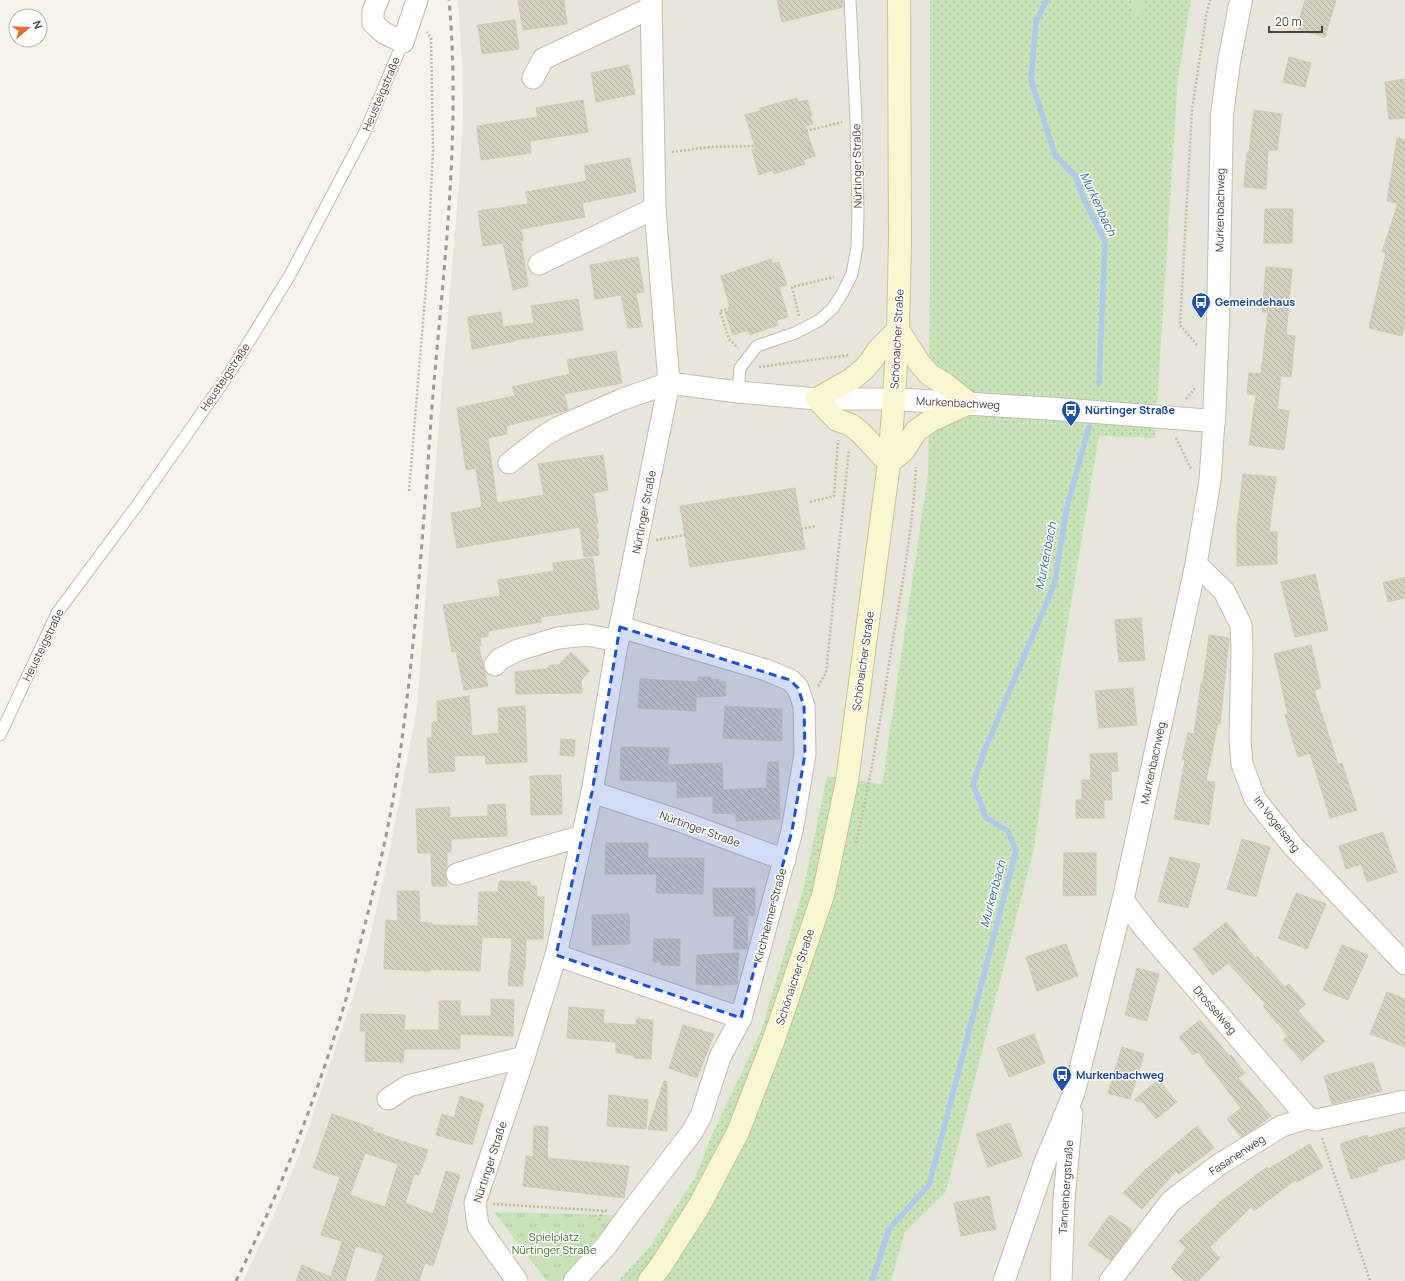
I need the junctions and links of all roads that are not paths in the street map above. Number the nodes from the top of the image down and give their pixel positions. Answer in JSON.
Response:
{"nodes":[{"id":1,"x":378,"y":0,"type":"edge"},
{"id":2,"x":850,"y":0,"type":"edge"},
{"id":3,"x":899,"y":0,"type":"edge"},
{"id":4,"x":1241,"y":0,"type":"edge"},
{"id":5,"x":651,"y":4,"type":"edge"},
{"id":6,"x":416,"y":6,"type":"edge"},
{"id":7,"x":403,"y":42,"type":"junction"},
{"id":8,"x":533,"y":78,"type":"dead end"},
{"id":9,"x":656,"y":208,"type":"junction"},
{"id":10,"x":539,"y":264,"type":"dead end"},
{"id":11,"x":898,"y":330,"type":"junction"},
{"id":12,"x":669,"y":383,"type":"junction"},
{"id":13,"x":738,"y":392,"type":"junction"},
{"id":14,"x":818,"y":399,"type":"junction"},
{"id":15,"x":894,"y":400,"type":"junction"},
{"id":16,"x":969,"y":403,"type":"junction"},
{"id":17,"x":1214,"y":421,"type":"junction"},
{"id":18,"x":509,"y":463,"type":"dead end"},
{"id":19,"x":889,"y":463,"type":"junction"},
{"id":20,"x":1196,"y":564,"type":"junction"},
{"id":21,"x":619,"y":634,"type":"junction"},
{"id":22,"x":495,"y":665,"type":"dead end"},
{"id":23,"x":0,"y":735,"type":"edge"},
{"id":24,"x":592,"y":792,"type":"junction"},
{"id":25,"x":582,"y":836,"type":"junction"},
{"id":26,"x":785,"y":860,"type":"junction"},
{"id":27,"x":457,"y":874,"type":"dead end"},
{"id":28,"x":1123,"y":900,"type":"junction"},
{"id":29,"x":556,"y":955,"type":"junction"},
{"id":30,"x":1405,"y":964,"type":"edge"},
{"id":31,"x":741,"y":1018,"type":"junction"},
{"id":32,"x":524,"y":1057,"type":"junction"},
{"id":33,"x":1074,"y":1093,"type":"junction"},
{"id":34,"x":388,"y":1099,"type":"dead end"},
{"id":35,"x":1405,"y":1101,"type":"edge"},
{"id":36,"x":1312,"y":1119,"type":"junction"},
{"id":37,"x":517,"y":1281,"type":"edge"},
{"id":38,"x":574,"y":1281,"type":"edge"},
{"id":39,"x":649,"y":1281,"type":"edge"},
{"id":40,"x":1004,"y":1281,"type":"edge"},
{"id":41,"x":1061,"y":1281,"type":"edge"},
{"id":42,"x":1110,"y":1281,"type":"edge"}],
"edges":[{"from":1,"to":7,"type":"street"},
{"from":2,"to":13,"type":"lane","name":"Nürtinger Straße"},
{"from":3,"to":11,"type":"main road","name":"Schönaicher Straße"},
{"from":4,"to":17,"type":"street","name":"Murkenbachweg"},
{"from":5,"to":8,"type":"street","name":"Nürtinger Straße"},
{"from":5,"to":9,"type":"street","name":"Nürtinger Straße"},
{"from":6,"to":7,"type":"street","name":"Heusteigstraße"},
{"from":7,"to":23,"type":"lane","name":"Heusteigstraße"},
{"from":9,"to":10,"type":"street"},
{"from":9,"to":12,"type":"street","name":"Nürtinger Straße"},
{"from":11,"to":14,"type":"main road"},
{"from":11,"to":15,"type":"main road","name":"Schönaicher Straße"},
{"from":11,"to":16,"type":"main road"},
{"from":12,"to":13,"type":"street"},
{"from":12,"to":18,"type":"street"},
{"from":12,"to":21,"type":"street","name":"Nürtinger Straße"},
{"from":13,"to":14,"type":"street"},
{"from":14,"to":15,"type":"street"},
{"from":14,"to":19,"type":"main road"},
{"from":15,"to":16,"type":"street","name":"Murkenbachweg"},
{"from":15,"to":19,"type":"main road","name":"Schönaicher Straße"},
{"from":16,"to":17,"type":"street","name":"Murkenbachweg"},
{"from":16,"to":19,"type":"main road"},
{"from":17,"to":20,"type":"street","name":"Murkenbachweg"},
{"from":19,"to":39,"type":"main road","name":"Schönaicher Straße"},
{"from":20,"to":28,"type":"street","name":"Murkenbachweg"},
{"from":20,"to":30,"type":"street","name":"Im Vogelsang"},
{"from":21,"to":22,"type":"street"},
{"from":21,"to":24,"type":"street","name":"Nürtinger Straße"},
{"from":21,"to":26,"type":"street","name":"Kirchheimer Straße"},
{"from":24,"to":25,"type":"street","name":"Nürtinger Straße"},
{"from":24,"to":26,"type":"street","name":"Nürtinger Straße"},
{"from":25,"to":27,"type":"street"},
{"from":25,"to":29,"type":"street","name":"Nürtinger Straße"},
{"from":26,"to":31,"type":"street","name":"Kirchheimer Straße"},
{"from":28,"to":33,"type":"street","name":"Murkenbachweg"},
{"from":28,"to":36,"type":"street","name":"Drosselweg"},
{"from":29,"to":31,"type":"street"},
{"from":29,"to":32,"type":"street","name":"Nürtinger Straße"},
{"from":31,"to":38,"type":"street","name":"Kirchheimer Straße"},
{"from":32,"to":34,"type":"street"},
{"from":32,"to":37,"type":"street","name":"Nürtinger Straße"},
{"from":33,"to":40,"type":"street","name":"Murkenbachweg"},
{"from":33,"to":41,"type":"street","name":"Tannenbergstraße"},
{"from":35,"to":36,"type":"street","name":"Fasanenweg"},
{"from":36,"to":42,"type":"street","name":"Fasanenweg"}]}
